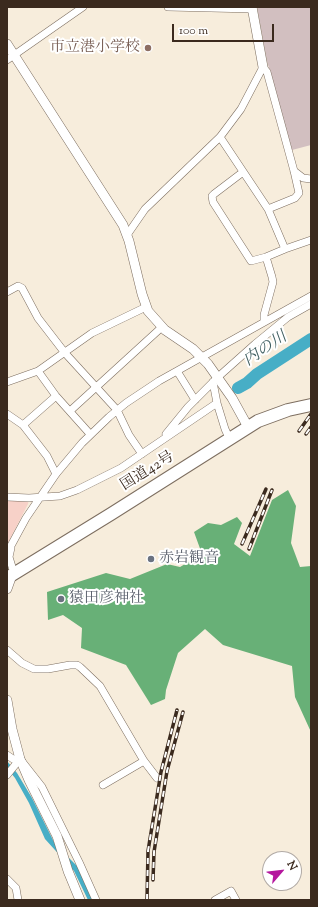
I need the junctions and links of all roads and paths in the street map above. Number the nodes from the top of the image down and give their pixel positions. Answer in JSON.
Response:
{"nodes":[{"id":1,"x":83,"y":7,"type":"edge"},
{"id":2,"x":168,"y":7,"type":"edge"},
{"id":3,"x":252,"y":8,"type":"edge"},
{"id":4,"x":7,"y":44,"type":"edge"},
{"id":5,"x":11,"y":58,"type":"edge"},
{"id":6,"x":263,"y":67,"type":"junction"},
{"id":7,"x":220,"y":137,"type":"junction"},
{"id":8,"x":294,"y":171,"type":"junction"},
{"id":9,"x":243,"y":172,"type":"junction"},
{"id":10,"x":311,"y":179,"type":"edge"},
{"id":11,"x":268,"y":209,"type":"junction"},
{"id":12,"x":127,"y":235,"type":"junction"},
{"id":13,"x":311,"y":240,"type":"edge"},
{"id":14,"x":285,"y":249,"type":"junction"},
{"id":15,"x":266,"y":257,"type":"junction"},
{"id":16,"x":7,"y":292,"type":"edge"},
{"id":17,"x":311,"y":296,"type":"edge"},
{"id":18,"x":311,"y":304,"type":"edge"},
{"id":19,"x":146,"y":307,"type":"junction"},
{"id":20,"x":264,"y":322,"type":"junction"},
{"id":21,"x":162,"y":327,"type":"junction"},
{"id":22,"x":66,"y":352,"type":"junction"},
{"id":23,"x":202,"y":357,"type":"junction"},
{"id":24,"x":177,"y":371,"type":"junction"},
{"id":25,"x":38,"y":372,"type":"junction"},
{"id":26,"x":215,"y":380,"type":"junction"},
{"id":27,"x":7,"y":382,"type":"edge"},
{"id":28,"x":97,"y":387,"type":"junction"},
{"id":29,"x":56,"y":396,"type":"junction"},
{"id":30,"x":195,"y":400,"type":"junction"},
{"id":31,"x":217,"y":403,"type":"junction"},
{"id":32,"x":311,"y":404,"type":"edge"},
{"id":33,"x":117,"y":410,"type":"junction"},
{"id":34,"x":70,"y":411,"type":"junction"},
{"id":35,"x":7,"y":414,"type":"edge"},
{"id":36,"x":23,"y":425,"type":"junction"},
{"id":37,"x":248,"y":427,"type":"junction"},
{"id":38,"x":90,"y":434,"type":"junction"},
{"id":39,"x":230,"y":440,"type":"junction"},
{"id":40,"x":158,"y":442,"type":"junction"},
{"id":41,"x":142,"y":454,"type":"junction"},
{"id":42,"x":56,"y":474,"type":"junction"},
{"id":43,"x":7,"y":497,"type":"edge"},
{"id":44,"x":40,"y":498,"type":"junction"},
{"id":45,"x":12,"y":544,"type":"junction"},
{"id":46,"x":7,"y":552,"type":"edge"},
{"id":47,"x":10,"y":576,"type":"edge"},
{"id":48,"x":7,"y":589,"type":"edge"},
{"id":49,"x":7,"y":650,"type":"edge"},
{"id":50,"x":7,"y":700,"type":"edge"},
{"id":51,"x":7,"y":755,"type":"edge"},
{"id":52,"x":20,"y":759,"type":"junction"},
{"id":53,"x":144,"y":761,"type":"junction"},
{"id":54,"x":7,"y":775,"type":"edge"},
{"id":55,"x":157,"y":778,"type":"dead end"},
{"id":56,"x":103,"y":785,"type":"dead end"},
{"id":57,"x":7,"y":879,"type":"edge"},
{"id":58,"x":17,"y":899,"type":"edge"},
{"id":59,"x":80,"y":900,"type":"edge"},
{"id":60,"x":96,"y":900,"type":"edge"},
{"id":61,"x":215,"y":900,"type":"edge"},
{"id":62,"x":236,"y":900,"type":"edge"}],
"edges":[{"from":1,"to":5,"type":"street"},
{"from":2,"to":3,"type":"street"},
{"from":3,"to":6,"type":"street"},
{"from":4,"to":5,"type":"street"},
{"from":5,"to":12,"type":"street"},
{"from":6,"to":7,"type":"street"},
{"from":6,"to":8,"type":"street"},
{"from":7,"to":9,"type":"street"},
{"from":7,"to":12,"type":"street"},
{"from":8,"to":10,"type":"street"},
{"from":8,"to":11,"type":"street"},
{"from":9,"to":11,"type":"street"},
{"from":9,"to":15,"type":"street"},
{"from":11,"to":14,"type":"street"},
{"from":12,"to":19,"type":"street"},
{"from":13,"to":14,"type":"street"},
{"from":14,"to":15,"type":"street"},
{"from":15,"to":20,"type":"street"},
{"from":16,"to":22,"type":"street"},
{"from":17,"to":20,"type":"street"},
{"from":18,"to":26,"type":"street"},
{"from":19,"to":21,"type":"street"},
{"from":19,"to":22,"type":"street"},
{"from":20,"to":23,"type":"street"},
{"from":21,"to":23,"type":"street"},
{"from":21,"to":28,"type":"street"},
{"from":22,"to":25,"type":"street"},
{"from":22,"to":28,"type":"street"},
{"from":23,"to":24,"type":"street"},
{"from":23,"to":26,"type":"street"},
{"from":24,"to":30,"type":"street"},
{"from":24,"to":33,"type":"street"},
{"from":25,"to":27,"type":"street"},
{"from":25,"to":29,"type":"street"},
{"from":26,"to":30,"type":"street"},
{"from":26,"to":31,"type":"street"},
{"from":26,"to":37,"type":"street"},
{"from":28,"to":33,"type":"street"},
{"from":28,"to":34,"type":"street"},
{"from":29,"to":34,"type":"street"},
{"from":29,"to":36,"type":"street"},
{"from":30,"to":40,"type":"street"},
{"from":31,"to":39,"type":"street"},
{"from":31,"to":40,"type":"street"},
{"from":32,"to":37,"type":"highway","name":"国道42号"},
{"from":33,"to":38,"type":"street"},
{"from":33,"to":41,"type":"street"},
{"from":34,"to":38,"type":"street"},
{"from":35,"to":36,"type":"street"},
{"from":36,"to":42,"type":"street"},
{"from":37,"to":39,"type":"highway","name":"国道42号"},
{"from":38,"to":42,"type":"street"},
{"from":39,"to":47,"type":"highway","name":"国道42号"},
{"from":40,"to":41,"type":"street"},
{"from":41,"to":44,"type":"street"},
{"from":42,"to":44,"type":"street"},
{"from":43,"to":44,"type":"street"},
{"from":44,"to":45,"type":"street"},
{"from":45,"to":46,"type":"street"},
{"from":45,"to":47,"type":"street"},
{"from":47,"to":48,"type":"street"},
{"from":49,"to":53,"type":"street"},
{"from":50,"to":52,"type":"street"},
{"from":51,"to":52,"type":"street"},
{"from":52,"to":54,"type":"street"},
{"from":52,"to":59,"type":"street"},
{"from":52,"to":60,"type":"street"},
{"from":53,"to":55,"type":"street"},
{"from":53,"to":56,"type":"street"},
{"from":57,"to":58,"type":"street"},
{"from":61,"to":62,"type":"street"}]}
